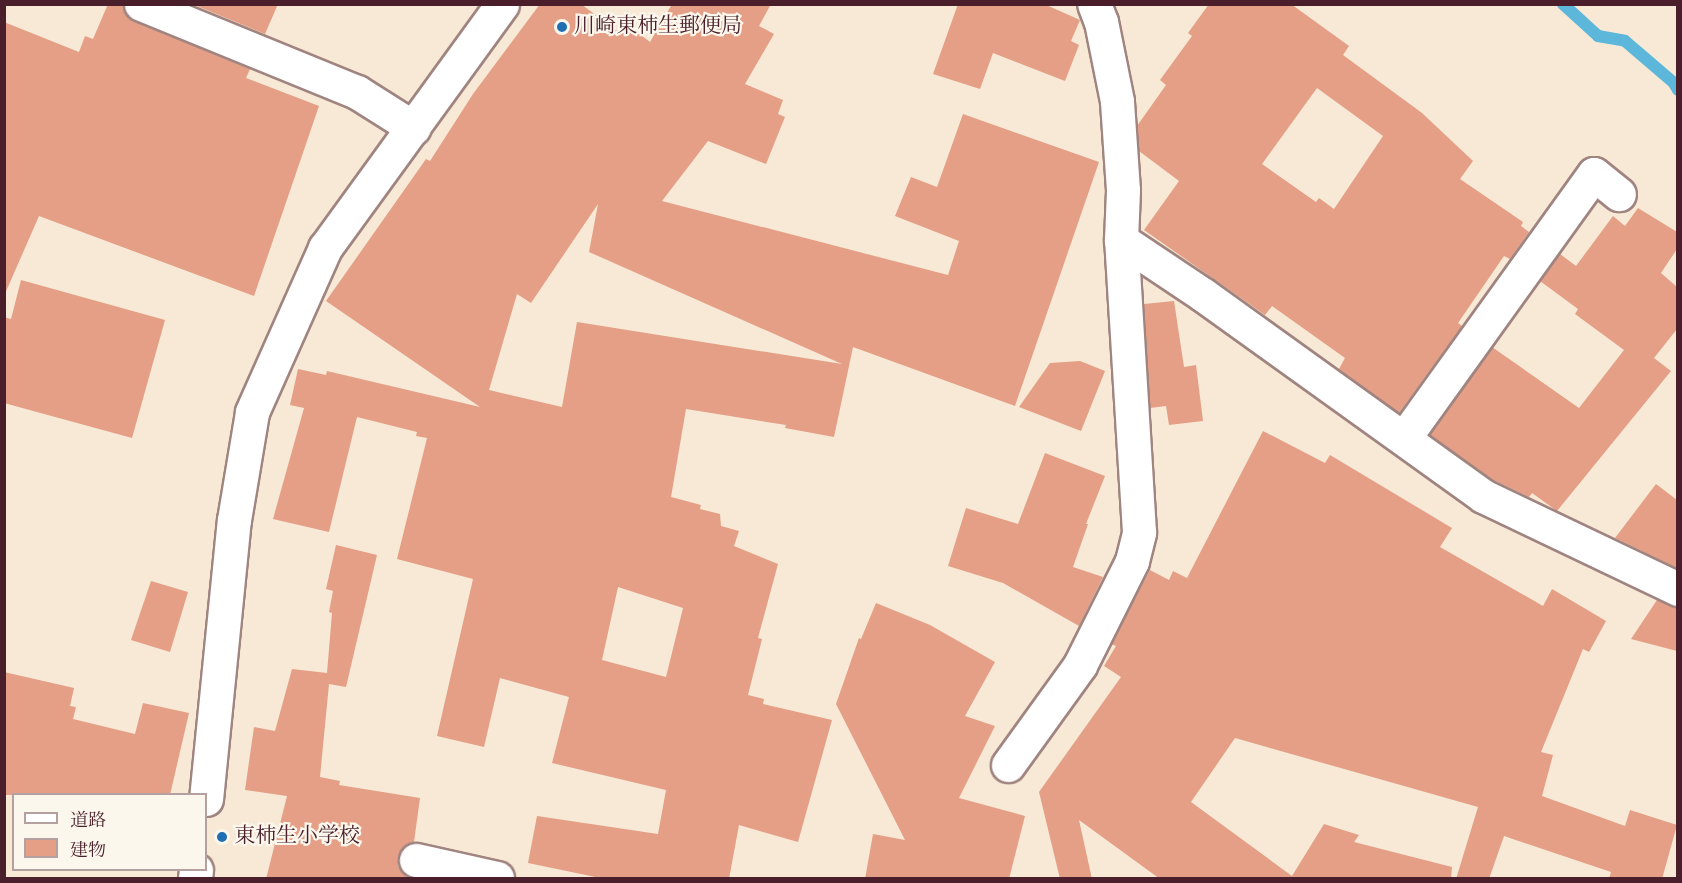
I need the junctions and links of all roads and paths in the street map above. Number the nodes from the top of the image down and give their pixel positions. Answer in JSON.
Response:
{"nodes":[{"id":1,"x":141,"y":4,"type":"edge"},
{"id":2,"x":502,"y":4,"type":"edge"},
{"id":3,"x":1094,"y":4,"type":"edge"},
{"id":4,"x":414,"y":128,"type":"junction"},
{"id":5,"x":1619,"y":194,"type":"dead end"},
{"id":6,"x":1121,"y":240,"type":"junction"},
{"id":7,"x":1404,"y":438,"type":"junction"},
{"id":8,"x":1677,"y":589,"type":"edge"},
{"id":9,"x":1008,"y":765,"type":"dead end"},
{"id":10,"x":207,"y":793,"type":"edge"},
{"id":11,"x":416,"y":860,"type":"dead end"},
{"id":12,"x":497,"y":879,"type":"edge"}],
"edges":[{"from":1,"to":4,"type":"street"},
{"from":2,"to":4,"type":"street"},
{"from":3,"to":6,"type":"street"},
{"from":4,"to":10,"type":"street"},
{"from":5,"to":7,"type":"street"},
{"from":6,"to":7,"type":"street"},
{"from":6,"to":9,"type":"street"},
{"from":7,"to":8,"type":"street"},
{"from":11,"to":12,"type":"street"}]}
